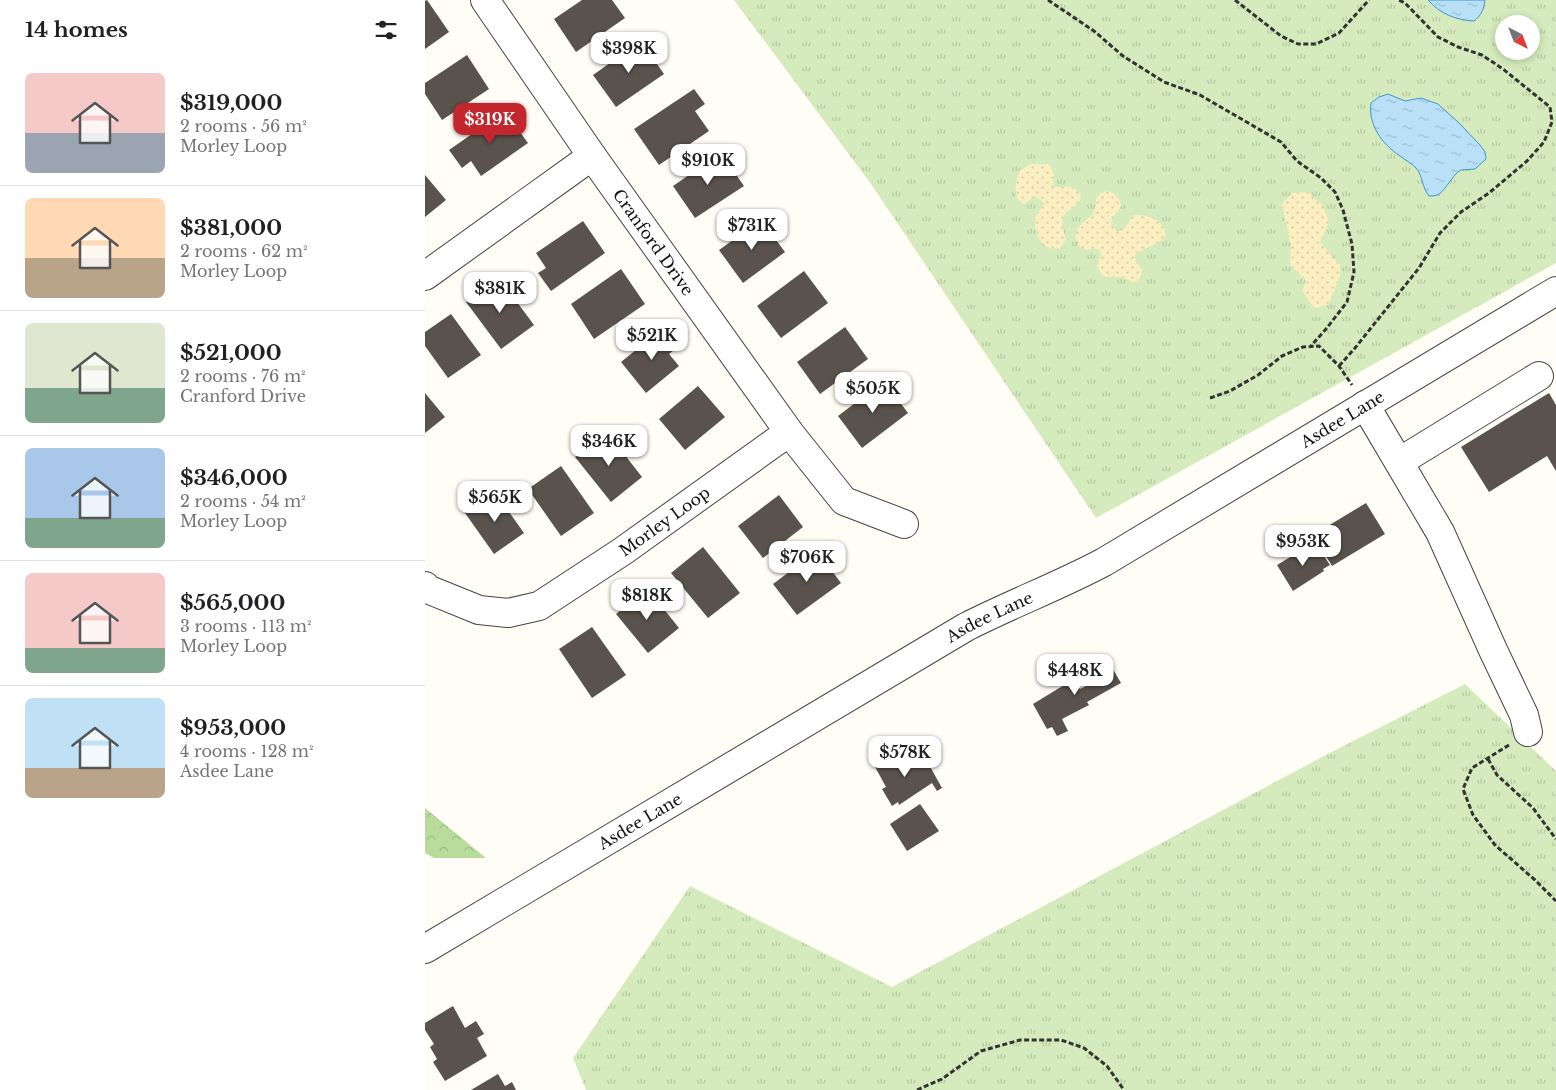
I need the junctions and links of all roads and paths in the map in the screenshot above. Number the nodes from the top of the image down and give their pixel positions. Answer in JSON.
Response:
{"nodes":[{"id":1,"x":485,"y":0,"type":"edge"},
{"id":2,"x":1048,"y":0,"type":"edge"},
{"id":3,"x":1235,"y":0,"type":"edge"},
{"id":4,"x":1369,"y":0,"type":"edge"},
{"id":5,"x":1399,"y":0,"type":"edge"},
{"id":6,"x":592,"y":156,"type":"junction"},
{"id":7,"x":425,"y":276,"type":"edge"},
{"id":8,"x":1556,"y":291,"type":"edge"},
{"id":9,"x":1310,"y":347,"type":"junction"},
{"id":10,"x":1339,"y":366,"type":"junction"},
{"id":11,"x":1539,"y":376,"type":"dead end"},
{"id":12,"x":1210,"y":398,"type":"dead end"},
{"id":13,"x":1365,"y":405,"type":"junction"},
{"id":14,"x":789,"y":432,"type":"junction"},
{"id":15,"x":1399,"y":462,"type":"junction"},
{"id":16,"x":904,"y":524,"type":"dead end"},
{"id":17,"x":425,"y":586,"type":"edge"},
{"id":18,"x":1528,"y":732,"type":"joint"},
{"id":19,"x":1488,"y":759,"type":"junction"},
{"id":20,"x":1556,"y":839,"type":"edge"},
{"id":21,"x":1556,"y":901,"type":"edge"},
{"id":22,"x":425,"y":948,"type":"edge"},
{"id":23,"x":917,"y":1090,"type":"edge"},
{"id":24,"x":1123,"y":1090,"type":"edge"}],
"edges":[{"from":1,"to":6,"type":"street","name":"Cranford Drive"},
{"from":2,"to":9,"type":"path"},
{"from":3,"to":4,"type":"path"},
{"from":5,"to":10,"type":"path"},
{"from":6,"to":7,"type":"street"},
{"from":6,"to":14,"type":"street","name":"Cranford Drive"},
{"from":8,"to":13,"type":"street","name":"Asdee Lane"},
{"from":9,"to":10,"type":"path"},
{"from":9,"to":12,"type":"path"},
{"from":10,"to":13,"type":"path"},
{"from":11,"to":15,"type":"street"},
{"from":13,"to":15,"type":"street"},
{"from":13,"to":22,"type":"street","name":"Asdee Lane"},
{"from":14,"to":16,"type":"street","name":"Cranford Drive"},
{"from":14,"to":17,"type":"street","name":"Morley Loop"},
{"from":15,"to":18,"type":"street"},
{"from":18,"to":19,"type":"path"},
{"from":19,"to":20,"type":"path"},
{"from":19,"to":21,"type":"path"},
{"from":23,"to":24,"type":"path"}]}
